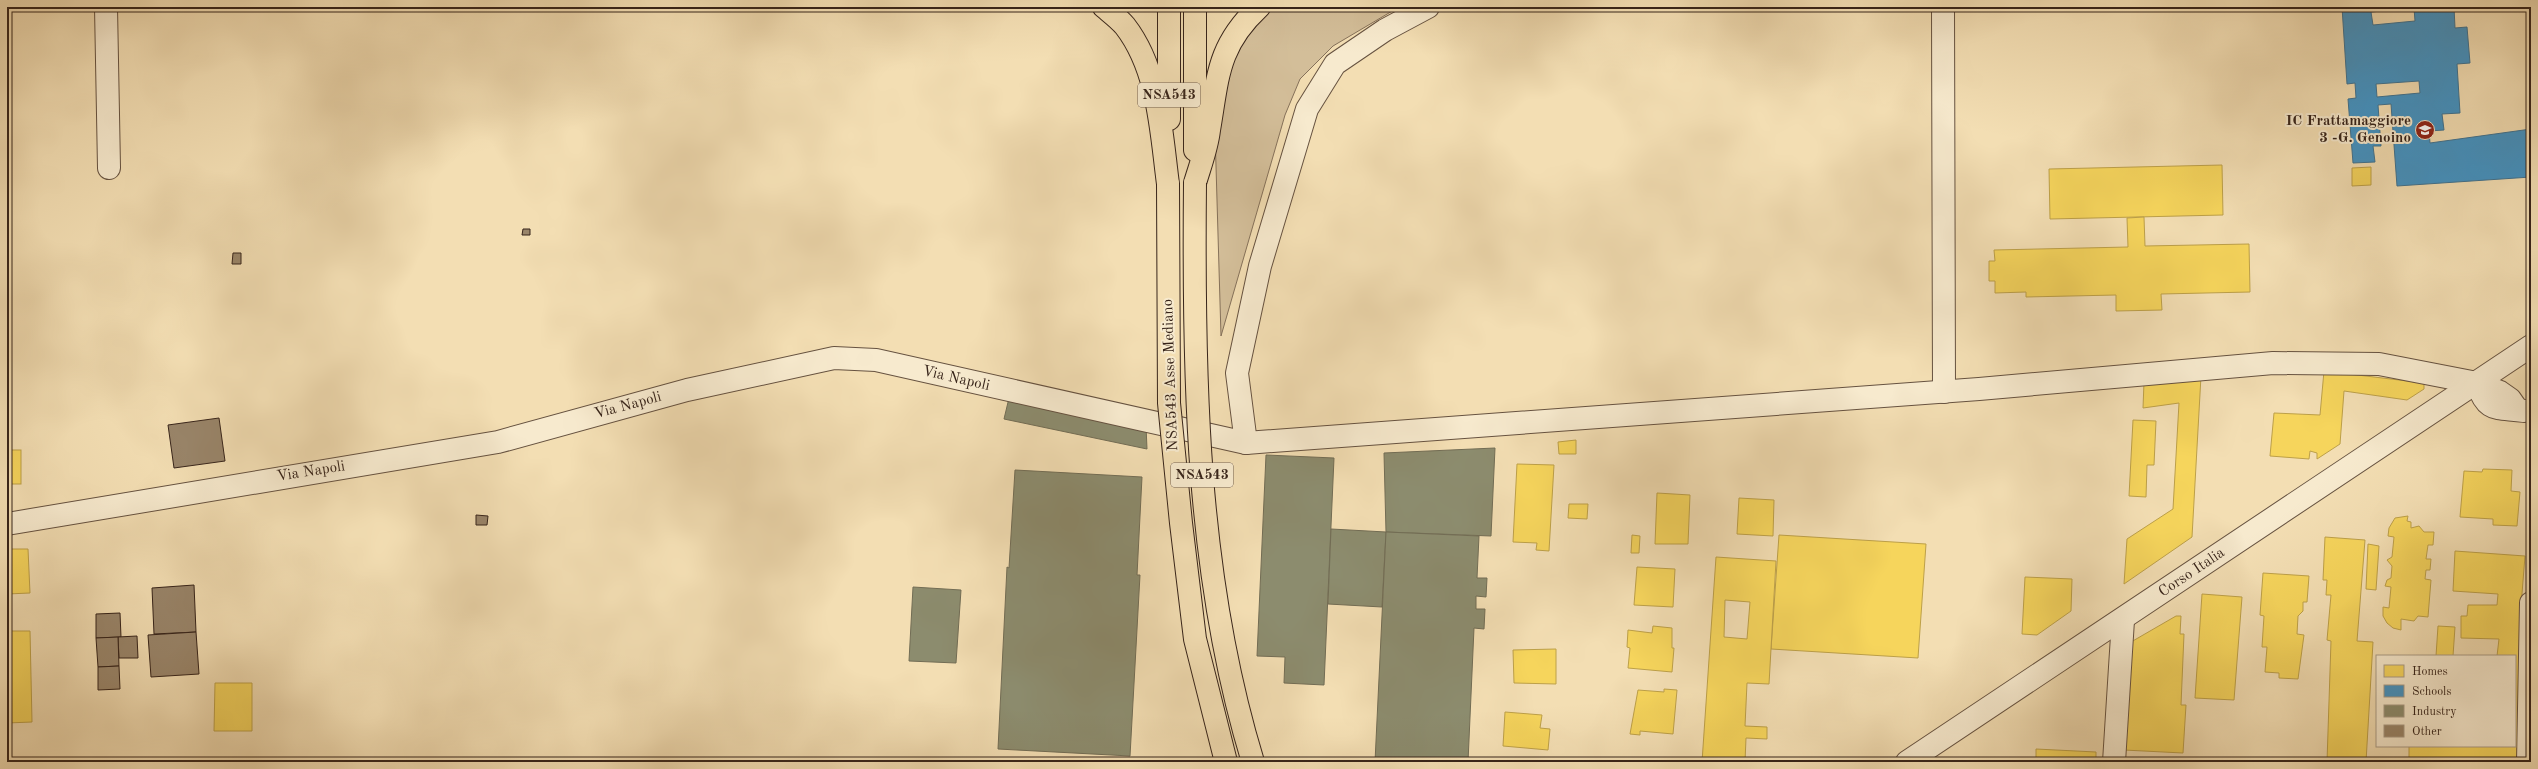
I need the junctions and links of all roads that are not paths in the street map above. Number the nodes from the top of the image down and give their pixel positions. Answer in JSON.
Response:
{"nodes":[{"id":1,"x":106,"y":7,"type":"edge"},
{"id":2,"x":1104,"y":7,"type":"edge"},
{"id":3,"x":1169,"y":7,"type":"edge"},
{"id":4,"x":1195,"y":7,"type":"edge"},
{"id":5,"x":1259,"y":7,"type":"edge"},
{"id":6,"x":1428,"y":7,"type":"edge"},
{"id":7,"x":1943,"y":7,"type":"edge"},
{"id":8,"x":109,"y":168,"type":"dead end"},
{"id":9,"x":1195,"y":183,"type":"junction"},
{"id":10,"x":1168,"y":184,"type":"junction"},
{"id":11,"x":2531,"y":346,"type":"edge"},
{"id":12,"x":2477,"y":383,"type":"junction"},
{"id":13,"x":1944,"y":392,"type":"junction"},
{"id":14,"x":2524,"y":410,"type":"edge"},
{"id":15,"x":1246,"y":443,"type":"junction"},
{"id":16,"x":7,"y":524,"type":"edge"},
{"id":17,"x":2531,"y":603,"type":"edge"},
{"id":18,"x":2123,"y":620,"type":"junction"},
{"id":19,"x":1226,"y":762,"type":"edge"},
{"id":20,"x":1253,"y":762,"type":"edge"},
{"id":21,"x":1907,"y":762,"type":"edge"},
{"id":22,"x":2114,"y":762,"type":"edge"},
{"id":23,"x":2528,"y":762,"type":"edge"}],
"edges":[{"from":1,"to":8,"type":"street"},
{"from":2,"to":10,"type":"highway"},
{"from":3,"to":10,"type":"highway","name":"NSA543 Asse Mediano","number":"NSA543"},
{"from":4,"to":9,"type":"highway","name":"NSA543 Asse Mediano","number":"NSA543"},
{"from":5,"to":9,"type":"highway"},
{"from":6,"to":15,"type":"street"},
{"from":7,"to":13,"type":"street"},
{"from":9,"to":20,"type":"highway","name":"NSA543 Asse Mediano","number":"NSA543","bridge":true},
{"from":10,"to":19,"type":"highway","name":"NSA543 Asse Mediano","number":"NSA543","bridge":true},
{"from":11,"to":12,"type":"street","name":"Corso Italia"},
{"from":12,"to":13,"type":"street","name":"Via Napoli"},
{"from":12,"to":14,"type":"street"},
{"from":12,"to":18,"type":"street","name":"Corso Italia"},
{"from":13,"to":15,"type":"street","name":"Via Napoli"},
{"from":15,"to":16,"type":"street","name":"Via Napoli"},
{"from":17,"to":23,"type":"street"},
{"from":18,"to":21,"type":"street","name":"Corso Italia"},
{"from":18,"to":22,"type":"street"}]}
